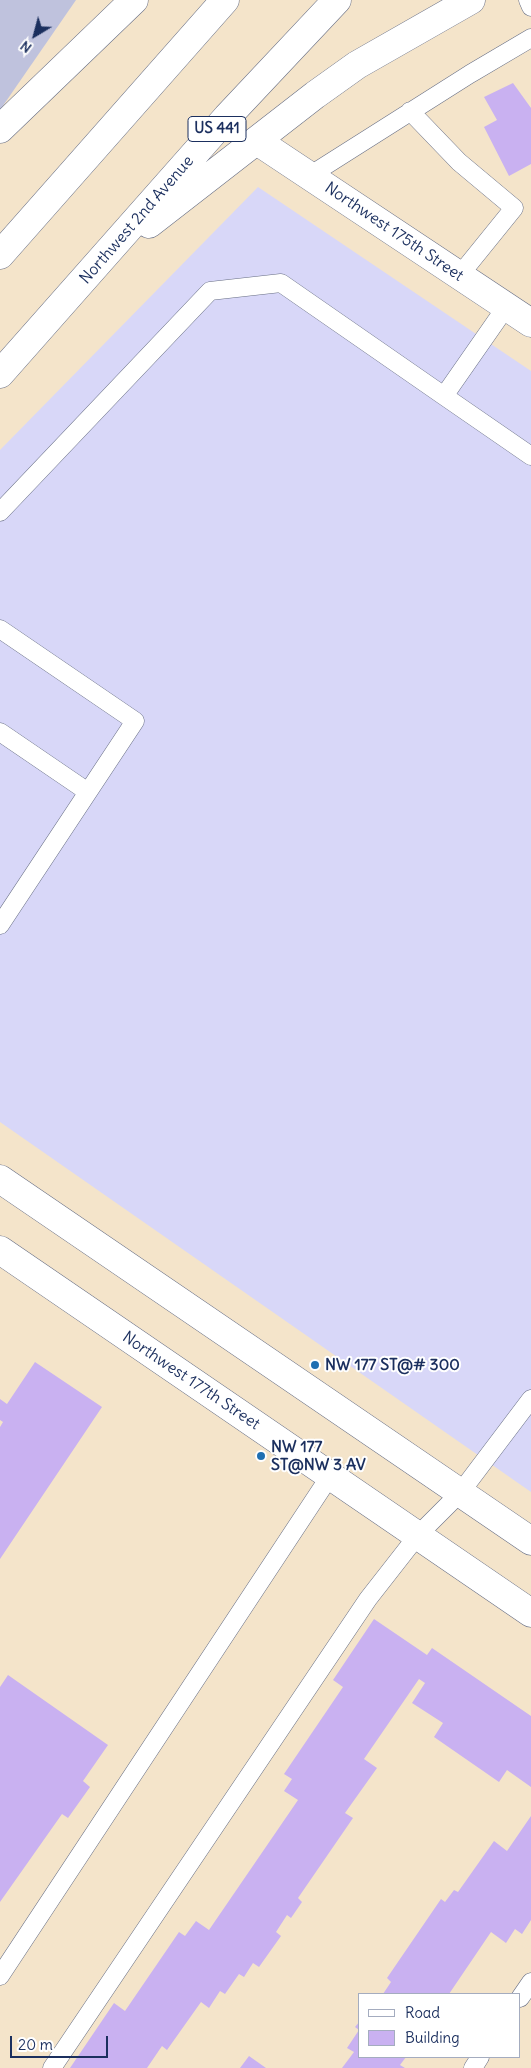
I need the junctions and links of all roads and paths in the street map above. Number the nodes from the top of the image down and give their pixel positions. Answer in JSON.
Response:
{"nodes":[{"id":1,"x":134,"y":0,"type":"edge"},
{"id":2,"x":225,"y":0,"type":"edge"},
{"id":3,"x":336,"y":0,"type":"edge"},
{"id":4,"x":471,"y":0,"type":"edge"},
{"id":5,"x":528,"y":0,"type":"edge"},
{"id":6,"x":531,"y":6,"type":"edge"},
{"id":7,"x":531,"y":38,"type":"edge"},
{"id":8,"x":410,"y":111,"type":"junction"},
{"id":9,"x":0,"y":129,"type":"edge"},
{"id":10,"x":257,"y":141,"type":"junction"},
{"id":11,"x":309,"y":176,"type":"junction"},
{"id":12,"x":0,"y":255,"type":"edge"},
{"id":13,"x":100,"y":262,"type":"junction"},
{"id":14,"x":459,"y":276,"type":"junction"},
{"id":15,"x":506,"y":307,"type":"junction"},
{"id":16,"x":531,"y":323,"type":"edge"},
{"id":17,"x":0,"y":374,"type":"edge"},
{"id":18,"x":444,"y":396,"type":"junction"},
{"id":19,"x":531,"y":456,"type":"edge"},
{"id":20,"x":0,"y":512,"type":"edge"},
{"id":21,"x":0,"y":629,"type":"edge"},
{"id":22,"x":0,"y":732,"type":"edge"},
{"id":23,"x":88,"y":792,"type":"junction"},
{"id":24,"x":0,"y":925,"type":"edge"},
{"id":25,"x":0,"y":1179,"type":"edge"},
{"id":26,"x":0,"y":1250,"type":"edge"},
{"id":27,"x":528,"y":1408,"type":"edge"},
{"id":28,"x":330,"y":1476,"type":"junction"},
{"id":29,"x":460,"y":1493,"type":"junction"},
{"id":30,"x":418,"y":1535,"type":"junction"},
{"id":31,"x":531,"y":1541,"type":"edge"},
{"id":32,"x":531,"y":1613,"type":"edge"},
{"id":33,"x":0,"y":1976,"type":"edge"},
{"id":34,"x":531,"y":1982,"type":"edge"},
{"id":35,"x":521,"y":1997,"type":"edge"},
{"id":36,"x":52,"y":2068,"type":"edge"}],
"edges":[{"from":1,"to":9,"type":"street"},
{"from":2,"to":12,"type":"street"},
{"from":3,"to":13,"type":"street","name":"Northwest 2nd Avenue","number":"US 441"},
{"from":4,"to":10,"type":"street"},
{"from":5,"to":6,"type":"lane"},
{"from":7,"to":8,"type":"lane"},
{"from":8,"to":11,"type":"lane"},
{"from":8,"to":14,"type":"lane"},
{"from":10,"to":11,"type":"street","name":"Northwest 175th Street"},
{"from":10,"to":13,"type":"street"},
{"from":11,"to":14,"type":"street","name":"Northwest 175th Street"},
{"from":13,"to":17,"type":"street","name":"Northwest 2nd Avenue","number":"US 441"},
{"from":14,"to":15,"type":"street","name":"Northwest 175th Street"},
{"from":15,"to":16,"type":"street","name":"Northwest 175th Street"},
{"from":15,"to":18,"type":"lane"},
{"from":18,"to":19,"type":"lane"},
{"from":18,"to":20,"type":"lane"},
{"from":21,"to":23,"type":"lane"},
{"from":22,"to":23,"type":"lane"},
{"from":23,"to":24,"type":"lane"},
{"from":25,"to":29,"type":"street"},
{"from":26,"to":28,"type":"street","name":"Northwest 177th Street"},
{"from":27,"to":29,"type":"lane"},
{"from":28,"to":30,"type":"street","name":"Northwest 177th Street"},
{"from":28,"to":33,"type":"lane"},
{"from":29,"to":30,"type":"lane"},
{"from":29,"to":31,"type":"street"},
{"from":30,"to":32,"type":"street","name":"Northwest 177th Street"},
{"from":30,"to":36,"type":"lane"},
{"from":34,"to":35,"type":"lane"}]}
